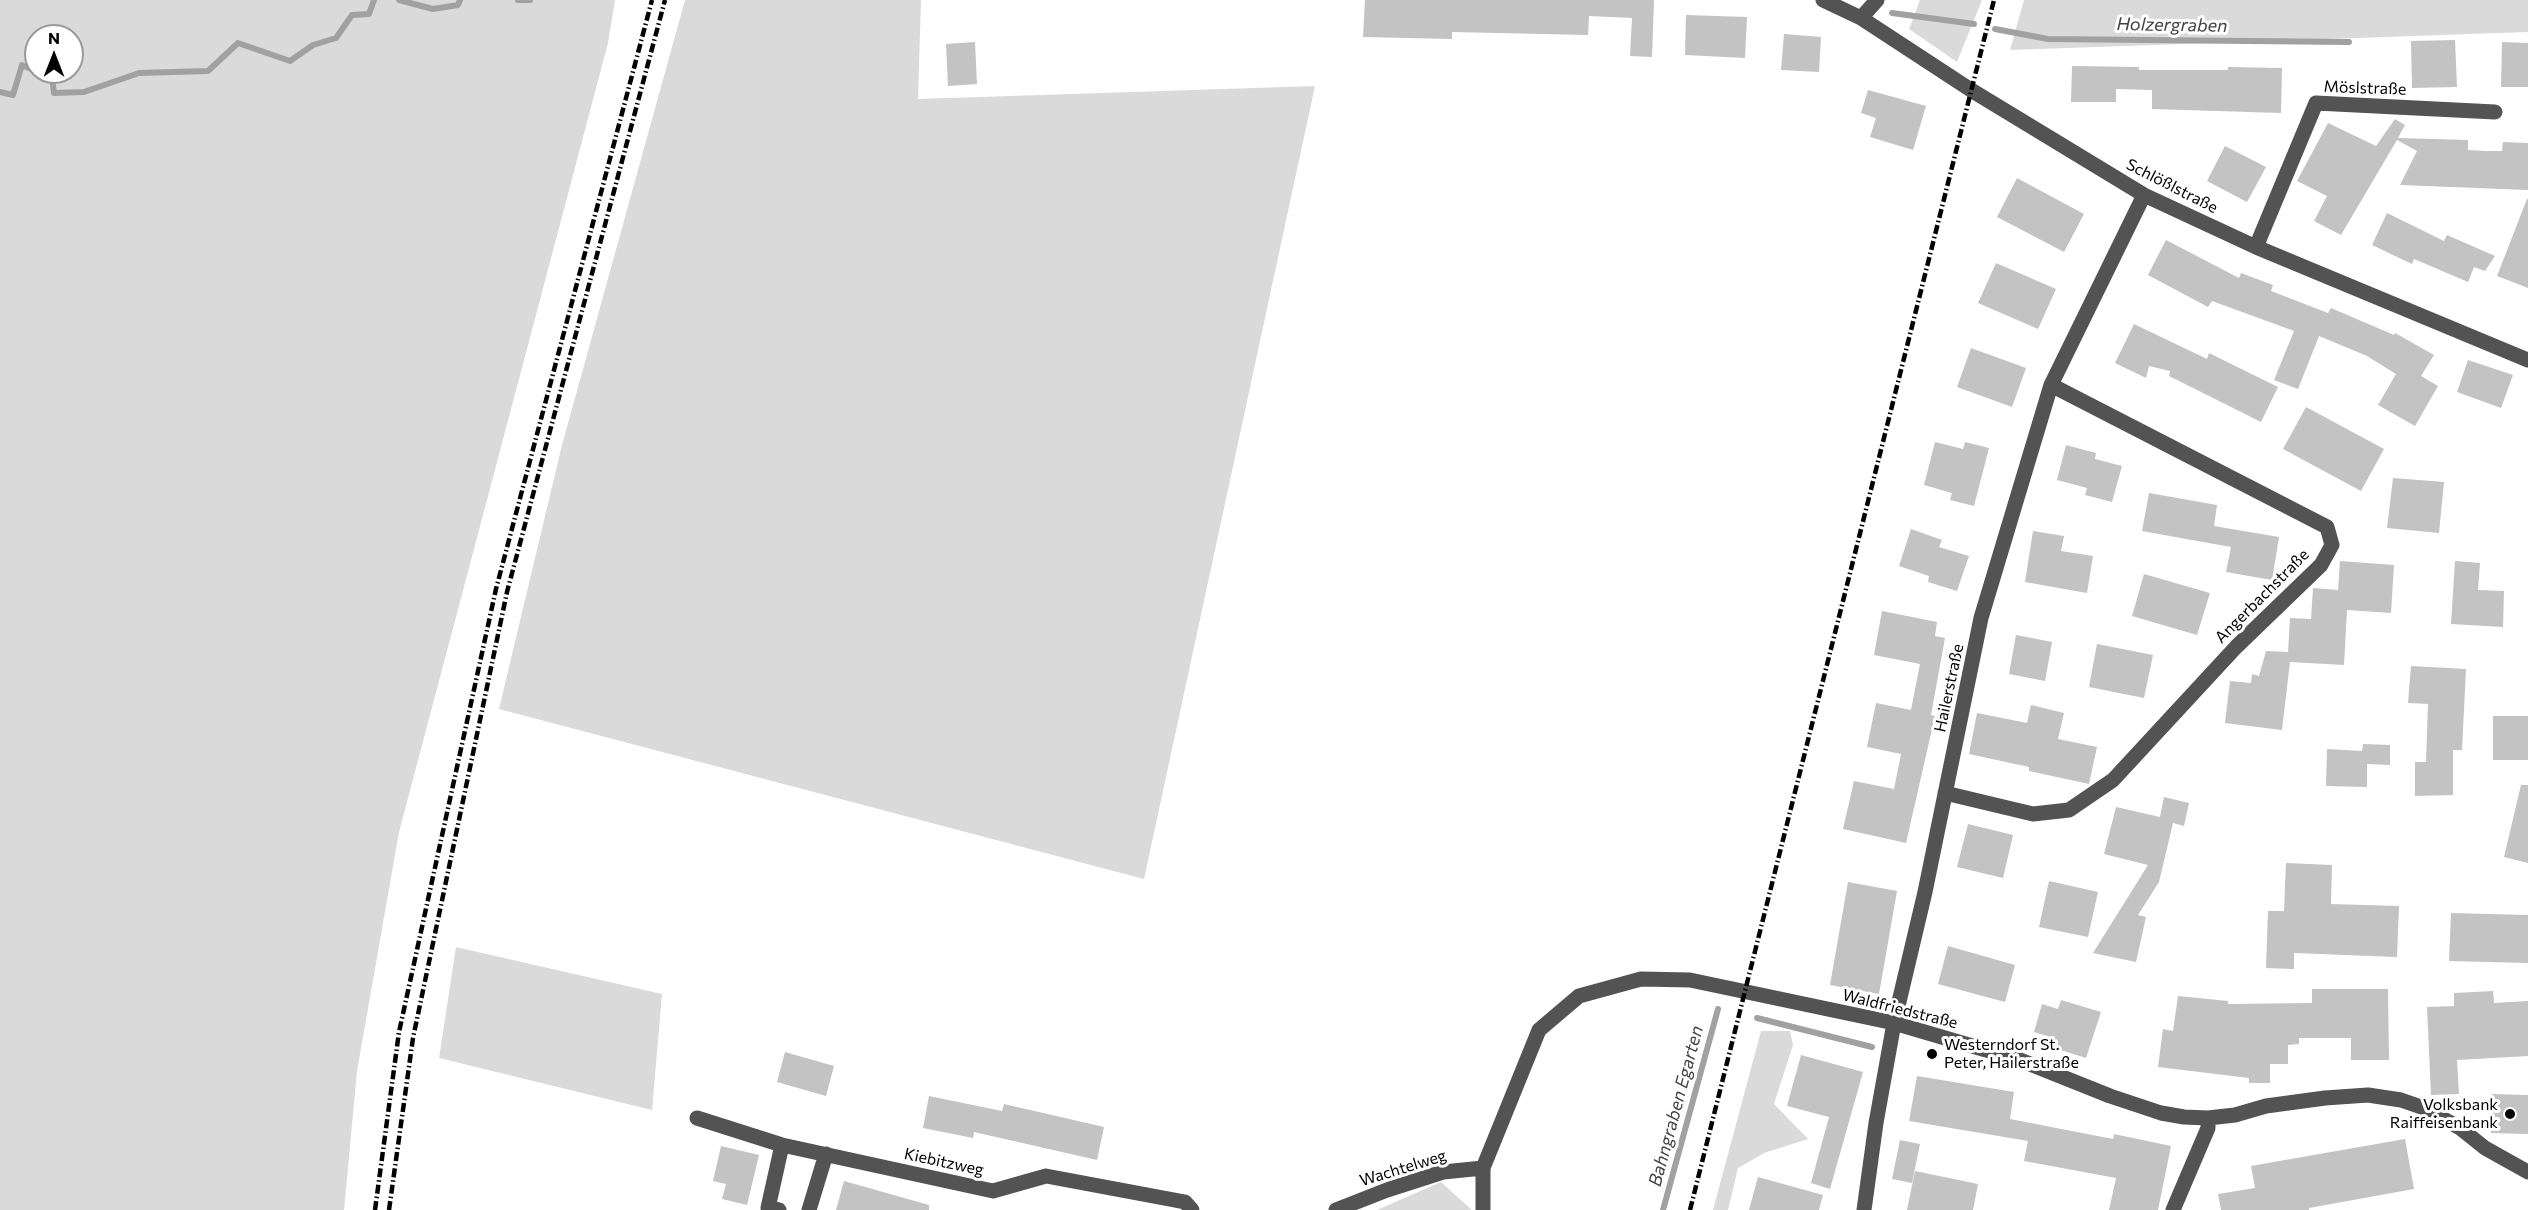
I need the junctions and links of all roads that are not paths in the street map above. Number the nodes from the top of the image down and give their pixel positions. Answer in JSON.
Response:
{"nodes":[{"id":1,"x":1823,"y":0,"type":"edge"},
{"id":2,"x":1877,"y":0,"type":"edge"},
{"id":3,"x":1861,"y":18,"type":"junction"},
{"id":4,"x":2495,"y":112,"type":"dead end"},
{"id":5,"x":2144,"y":195,"type":"junction"},
{"id":6,"x":2256,"y":247,"type":"junction"},
{"id":7,"x":2528,"y":360,"type":"edge"},
{"id":8,"x":2051,"y":385,"type":"junction"},
{"id":9,"x":1945,"y":793,"type":"junction"},
{"id":10,"x":1894,"y":1023,"type":"junction"},
{"id":11,"x":697,"y":1118,"type":"dead end"},
{"id":12,"x":2208,"y":1118,"type":"junction"},
{"id":13,"x":782,"y":1145,"type":"junction"},
{"id":14,"x":826,"y":1154,"type":"junction"},
{"id":15,"x":1483,"y":1168,"type":"junction"},
{"id":16,"x":2528,"y":1172,"type":"edge"},
{"id":17,"x":779,"y":1210,"type":"edge"},
{"id":18,"x":809,"y":1210,"type":"edge"},
{"id":19,"x":1192,"y":1210,"type":"edge"},
{"id":20,"x":1336,"y":1210,"type":"edge"},
{"id":21,"x":1483,"y":1210,"type":"edge"},
{"id":22,"x":1864,"y":1210,"type":"edge"},
{"id":23,"x":2174,"y":1210,"type":"edge"}],
"edges":[{"from":1,"to":3,"type":"street","name":"Schlößlstraße"},
{"from":2,"to":3,"type":"street"},
{"from":3,"to":5,"type":"street","name":"Schlößlstraße"},
{"from":4,"to":6,"type":"street","name":"Möslstraße"},
{"from":5,"to":6,"type":"street","name":"Schlößlstraße"},
{"from":5,"to":8,"type":"street","name":"Hailerstraße"},
{"from":6,"to":7,"type":"street","name":"Schlößlstraße"},
{"from":8,"to":9,"type":"street","name":"Hailerstraße"},
{"from":8,"to":9,"type":"street","name":"Angerbachstraße"},
{"from":9,"to":10,"type":"street","name":"Hailerstraße"},
{"from":10,"to":12,"type":"street","name":"Waldfriedstraße"},
{"from":10,"to":15,"type":"street","name":"Waldfriedstraße"},
{"from":10,"to":22,"type":"street","name":"Hailerstraße"},
{"from":11,"to":13,"type":"street","name":"Kiebitzweg"},
{"from":12,"to":16,"type":"street","name":"Waldfriedstraße"},
{"from":12,"to":23,"type":"street"},
{"from":13,"to":14,"type":"street","name":"Kiebitzweg"},
{"from":13,"to":17,"type":"street"},
{"from":14,"to":18,"type":"street"},
{"from":14,"to":19,"type":"street","name":"Kiebitzweg"},
{"from":15,"to":20,"type":"street","name":"Wachtelweg"},
{"from":15,"to":21,"type":"street"}]}
